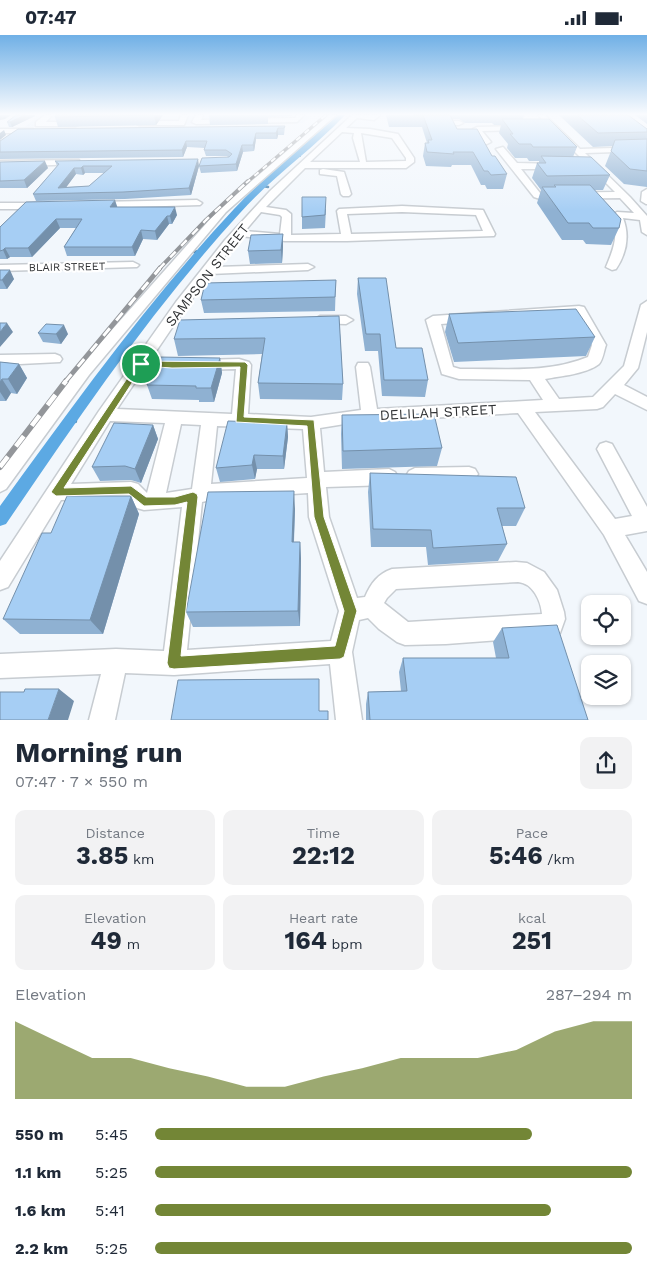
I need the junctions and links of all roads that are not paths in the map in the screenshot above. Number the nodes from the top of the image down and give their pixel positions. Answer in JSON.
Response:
{"nodes":[{"id":1,"x":296,"y":147,"type":"edge"},
{"id":2,"x":322,"y":147,"type":"edge"},
{"id":3,"x":359,"y":147,"type":"edge"},
{"id":4,"x":402,"y":147,"type":"edge"},
{"id":5,"x":573,"y":147,"type":"edge"},
{"id":6,"x":591,"y":147,"type":"edge"},
{"id":7,"x":500,"y":149,"type":"dead end"},
{"id":8,"x":647,"y":149,"type":"edge"},
{"id":9,"x":595,"y":150,"type":"junction"},
{"id":10,"x":577,"y":151,"type":"junction"},
{"id":11,"x":363,"y":161,"type":"dead end"},
{"id":12,"x":86,"y":162,"type":"edge"},
{"id":13,"x":0,"y":163,"type":"edge"},
{"id":14,"x":515,"y":166,"type":"junction"},
{"id":15,"x":564,"y":166,"type":"edge"},
{"id":16,"x":299,"y":168,"type":"junction"},
{"id":17,"x":346,"y":194,"type":"dead end"},
{"id":18,"x":625,"y":197,"type":"junction"},
{"id":19,"x":647,"y":198,"type":"edge"},
{"id":20,"x":196,"y":203,"type":"dead end"},
{"id":21,"x":88,"y":205,"type":"edge"},
{"id":22,"x":49,"y":206,"type":"edge"},
{"id":23,"x":0,"y":207,"type":"edge"},
{"id":24,"x":609,"y":207,"type":"edge"},
{"id":25,"x":259,"y":209,"type":"junction"},
{"id":26,"x":617,"y":215,"type":"junction"},
{"id":27,"x":642,"y":217,"type":"junction"},
{"id":28,"x":394,"y":223,"type":"junction"},
{"id":29,"x":425,"y":223,"type":"junction"},
{"id":30,"x":371,"y":224,"type":"junction"},
{"id":31,"x":647,"y":232,"type":"edge"},
{"id":32,"x":237,"y":233,"type":"junction"},
{"id":33,"x":347,"y":238,"type":"junction"},
{"id":34,"x":285,"y":239,"type":"junction"},
{"id":35,"x":133,"y":265,"type":"dead end"},
{"id":36,"x":308,"y":267,"type":"dead end"},
{"id":37,"x":612,"y":267,"type":"dead end"},
{"id":38,"x":0,"y":268,"type":"edge"},
{"id":39,"x":207,"y":271,"type":"junction"},
{"id":40,"x":647,"y":305,"type":"edge"},
{"id":41,"x":310,"y":320,"type":"edge"},
{"id":42,"x":346,"y":320,"type":"dead end"},
{"id":43,"x":168,"y":324,"type":"junction"},
{"id":44,"x":187,"y":324,"type":"edge"},
{"id":45,"x":642,"y":345,"type":"edge"},
{"id":46,"x":54,"y":359,"type":"dead end"},
{"id":47,"x":0,"y":360,"type":"edge"},
{"id":48,"x":141,"y":364,"type":"junction"},
{"id":49,"x":156,"y":365,"type":"edge"},
{"id":50,"x":189,"y":365,"type":"edge"},
{"id":51,"x":363,"y":367,"type":"dead end"},
{"id":52,"x":535,"y":375,"type":"junction"},
{"id":53,"x":613,"y":387,"type":"junction"},
{"id":54,"x":647,"y":404,"type":"edge"},
{"id":55,"x":554,"y":405,"type":"junction"},
{"id":56,"x":522,"y":407,"type":"junction"},
{"id":57,"x":105,"y":415,"type":"junction"},
{"id":58,"x":370,"y":415,"type":"junction"},
{"id":59,"x":174,"y":417,"type":"junction"},
{"id":60,"x":210,"y":419,"type":"junction"},
{"id":61,"x":239,"y":420,"type":"junction"},
{"id":62,"x":311,"y":423,"type":"junction"},
{"id":63,"x":606,"y":449,"type":"dead end"},
{"id":64,"x":469,"y":474,"type":"edge"},
{"id":65,"x":316,"y":483,"type":"junction"},
{"id":66,"x":0,"y":484,"type":"edge"},
{"id":67,"x":56,"y":492,"type":"junction"},
{"id":68,"x":197,"y":496,"type":"junction"},
{"id":69,"x":155,"y":501,"type":"junction"},
{"id":70,"x":646,"y":522,"type":"edge"},
{"id":71,"x":611,"y":529,"type":"junction"},
{"id":72,"x":0,"y":580,"type":"edge"},
{"id":73,"x":647,"y":593,"type":"edge"},
{"id":74,"x":361,"y":608,"type":"junction"},
{"id":75,"x":340,"y":653,"type":"junction"},
{"id":76,"x":116,"y":661,"type":"junction"},
{"id":77,"x":174,"y":663,"type":"junction"},
{"id":78,"x":0,"y":666,"type":"edge"},
{"id":79,"x":102,"y":720,"type":"edge"},
{"id":80,"x":349,"y":720,"type":"edge"}],
"edges":[{"from":1,"to":66,"type":"street"},
{"from":2,"to":16,"type":"street","name":"SAMPSON STREET"},
{"from":3,"to":11,"type":"street"},
{"from":4,"to":16,"type":"street"},
{"from":5,"to":10,"type":"street"},
{"from":6,"to":9,"type":"street"},
{"from":7,"to":14,"type":"street"},
{"from":8,"to":9,"type":"street"},
{"from":9,"to":10,"type":"street"},
{"from":10,"to":18,"type":"street"},
{"from":12,"to":13,"type":"street"},
{"from":14,"to":15,"type":"street"},
{"from":14,"to":18,"type":"street"},
{"from":16,"to":17,"type":"street"},
{"from":16,"to":25,"type":"street","name":"SAMPSON STREET"},
{"from":18,"to":19,"type":"street"},
{"from":18,"to":27,"type":"street"},
{"from":20,"to":21,"type":"street"},
{"from":22,"to":23,"type":"street"},
{"from":24,"to":26,"type":"street"},
{"from":25,"to":32,"type":"street","name":"SAMPSON STREET"},
{"from":25,"to":34,"type":"street"},
{"from":26,"to":27,"type":"street"},
{"from":26,"to":37,"type":"street"},
{"from":27,"to":31,"type":"street"},
{"from":28,"to":29,"type":"street"},
{"from":28,"to":29,"type":"street"},
{"from":28,"to":30,"type":"street"},
{"from":28,"to":30,"type":"street"},
{"from":29,"to":29,"type":"street"},
{"from":30,"to":33,"type":"street"},
{"from":30,"to":33,"type":"street"},
{"from":32,"to":34,"type":"street"},
{"from":32,"to":39,"type":"street","name":"SAMPSON STREET"},
{"from":33,"to":34,"type":"street"},
{"from":35,"to":38,"type":"street","name":"BLAIR STREET"},
{"from":36,"to":39,"type":"street"},
{"from":39,"to":43,"type":"street","name":"SAMPSON STREET"},
{"from":40,"to":45,"type":"street","name":"DELILAH STREET"},
{"from":41,"to":42,"type":"street"},
{"from":43,"to":44,"type":"street"},
{"from":43,"to":48,"type":"street","name":"SAMPSON STREET"},
{"from":45,"to":53,"type":"street","name":"DELILAH STREET"},
{"from":46,"to":47,"type":"street"},
{"from":48,"to":49,"type":"street"},
{"from":48,"to":57,"type":"street","name":"SAMPSON STREET"},
{"from":50,"to":61,"type":"street"},
{"from":51,"to":58,"type":"street"},
{"from":52,"to":52,"type":"street"},
{"from":52,"to":55,"type":"street"},
{"from":53,"to":54,"type":"street"},
{"from":53,"to":55,"type":"street","name":"DELILAH STREET"},
{"from":55,"to":56,"type":"street","name":"DELILAH STREET"},
{"from":56,"to":58,"type":"street","name":"DELILAH STREET"},
{"from":56,"to":71,"type":"street"},
{"from":57,"to":59,"type":"street","name":"DELILAH STREET"},
{"from":57,"to":67,"type":"street","name":"SAMPSON STREET"},
{"from":58,"to":62,"type":"street","name":"DELILAH STREET"},
{"from":59,"to":60,"type":"street","name":"DELILAH STREET"},
{"from":59,"to":69,"type":"street"},
{"from":60,"to":61,"type":"street","name":"DELILAH STREET"},
{"from":60,"to":68,"type":"street"},
{"from":61,"to":62,"type":"street","name":"DELILAH STREET"},
{"from":62,"to":65,"type":"street"},
{"from":63,"to":70,"type":"street"},
{"from":64,"to":65,"type":"street"},
{"from":65,"to":68,"type":"street"},
{"from":65,"to":74,"type":"street"},
{"from":67,"to":69,"type":"street"},
{"from":67,"to":72,"type":"street","name":"SAMPSON STREET"},
{"from":68,"to":69,"type":"street"},
{"from":68,"to":77,"type":"street"},
{"from":70,"to":71,"type":"street"},
{"from":71,"to":73,"type":"street"},
{"from":74,"to":74,"type":"street"},
{"from":74,"to":75,"type":"street"},
{"from":75,"to":77,"type":"street"},
{"from":75,"to":80,"type":"street"},
{"from":76,"to":77,"type":"street"},
{"from":76,"to":78,"type":"street"},
{"from":76,"to":79,"type":"street"}]}
